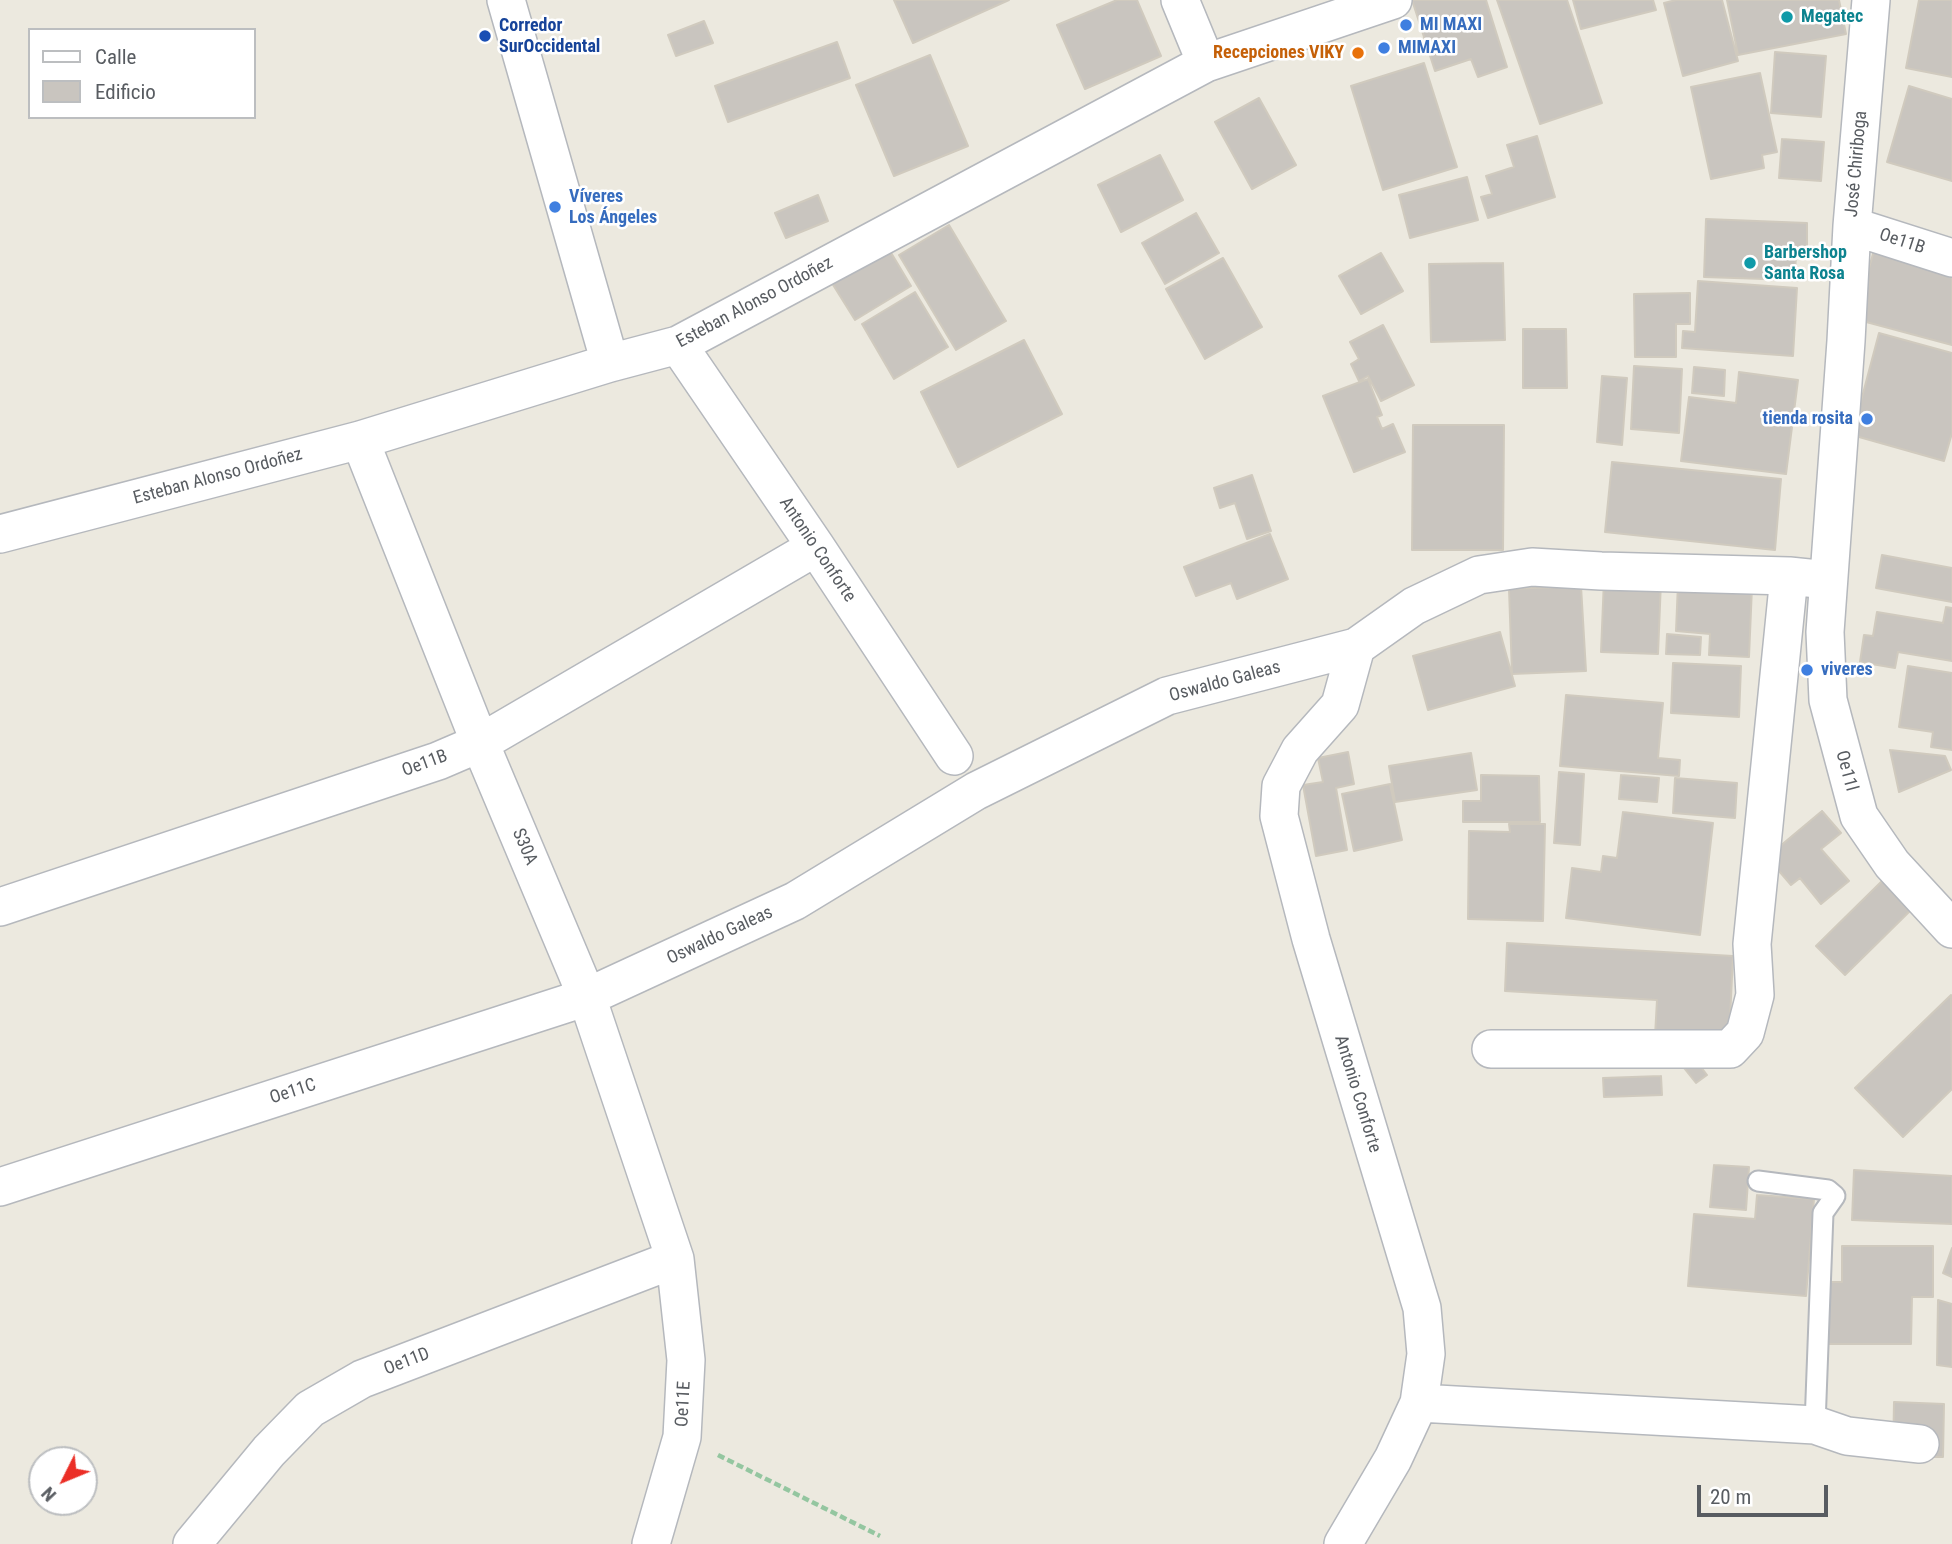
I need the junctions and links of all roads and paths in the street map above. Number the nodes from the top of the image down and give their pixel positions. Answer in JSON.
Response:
{"nodes":[{"id":1,"x":506,"y":0,"type":"edge"},
{"id":2,"x":1180,"y":0,"type":"edge"},
{"id":3,"x":1393,"y":0,"type":"edge"},
{"id":4,"x":1871,"y":0,"type":"edge"},
{"id":5,"x":1206,"y":63,"type":"junction"},
{"id":6,"x":1852,"y":226,"type":"junction"},
{"id":7,"x":1952,"y":258,"type":"edge"},
{"id":8,"x":678,"y":345,"type":"junction"},
{"id":9,"x":610,"y":363,"type":"junction"},
{"id":10,"x":360,"y":440,"type":"junction"},
{"id":11,"x":0,"y":534,"type":"edge"},
{"id":12,"x":816,"y":547,"type":"junction"},
{"id":13,"x":1789,"y":576,"type":"junction"},
{"id":14,"x":1828,"y":580,"type":"junction"},
{"id":15,"x":1356,"y":647,"type":"junction"},
{"id":16,"x":480,"y":743,"type":"junction"},
{"id":17,"x":954,"y":756,"type":"dead end"},
{"id":18,"x":0,"y":907,"type":"edge"},
{"id":19,"x":1952,"y":929,"type":"edge"},
{"id":20,"x":587,"y":997,"type":"junction"},
{"id":21,"x":1491,"y":1049,"type":"dead end"},
{"id":22,"x":1758,"y":1181,"type":"dead end"},
{"id":23,"x":0,"y":1187,"type":"edge"},
{"id":24,"x":675,"y":1259,"type":"junction"},
{"id":25,"x":1419,"y":1403,"type":"junction"},
{"id":26,"x":1815,"y":1425,"type":"junction"},
{"id":27,"x":682,"y":1437,"type":"junction"},
{"id":28,"x":1920,"y":1444,"type":"dead end"},
{"id":29,"x":880,"y":1536,"type":"dead end"},
{"id":30,"x":1355,"y":1543,"type":"edge"},
{"id":31,"x":192,"y":1544,"type":"edge"},
{"id":32,"x":651,"y":1544,"type":"edge"}],
"edges":[{"from":1,"to":9,"type":"street"},
{"from":2,"to":5,"type":"street"},
{"from":3,"to":5,"type":"street","name":"Esteban Alonso Ordoñez"},
{"from":4,"to":6,"type":"street","name":"José Chiriboga"},
{"from":5,"to":8,"type":"street","name":"Esteban Alonso Ordoñez"},
{"from":6,"to":7,"type":"street","name":"Oe11B"},
{"from":6,"to":14,"type":"street","name":"José Chiriboga"},
{"from":8,"to":9,"type":"street","name":"Esteban Alonso Ordoñez"},
{"from":8,"to":12,"type":"street","name":"Antonio Conforte"},
{"from":9,"to":10,"type":"street","name":"Esteban Alonso Ordoñez"},
{"from":10,"to":11,"type":"street","name":"Esteban Alonso Ordoñez"},
{"from":10,"to":16,"type":"street","name":"S30A"},
{"from":12,"to":16,"type":"street","name":"Oe11B"},
{"from":12,"to":17,"type":"street","name":"Antonio Conforte"},
{"from":13,"to":14,"type":"street","name":"Oswaldo Galeas"},
{"from":13,"to":15,"type":"street","name":"Oswaldo Galeas"},
{"from":13,"to":21,"type":"street"},
{"from":14,"to":19,"type":"street","name":"Oe11l"},
{"from":15,"to":20,"type":"street","name":"Oswaldo Galeas"},
{"from":15,"to":25,"type":"street","name":"Antonio Conforte"},
{"from":16,"to":18,"type":"street","name":"Oe11B"},
{"from":16,"to":20,"type":"street","name":"S30A"},
{"from":20,"to":23,"type":"street","name":"Oe11C"},
{"from":20,"to":24,"type":"street","name":"S30A"},
{"from":22,"to":26,"type":"lane"},
{"from":24,"to":27,"type":"street","name":"Oe11E"},
{"from":24,"to":31,"type":"street","name":"Oe11D"},
{"from":25,"to":26,"type":"street"},
{"from":25,"to":30,"type":"street","name":"Antonio Conforte"},
{"from":26,"to":28,"type":"street"},
{"from":27,"to":29,"type":"path"},
{"from":27,"to":32,"type":"street","name":"Oe11E"}]}
